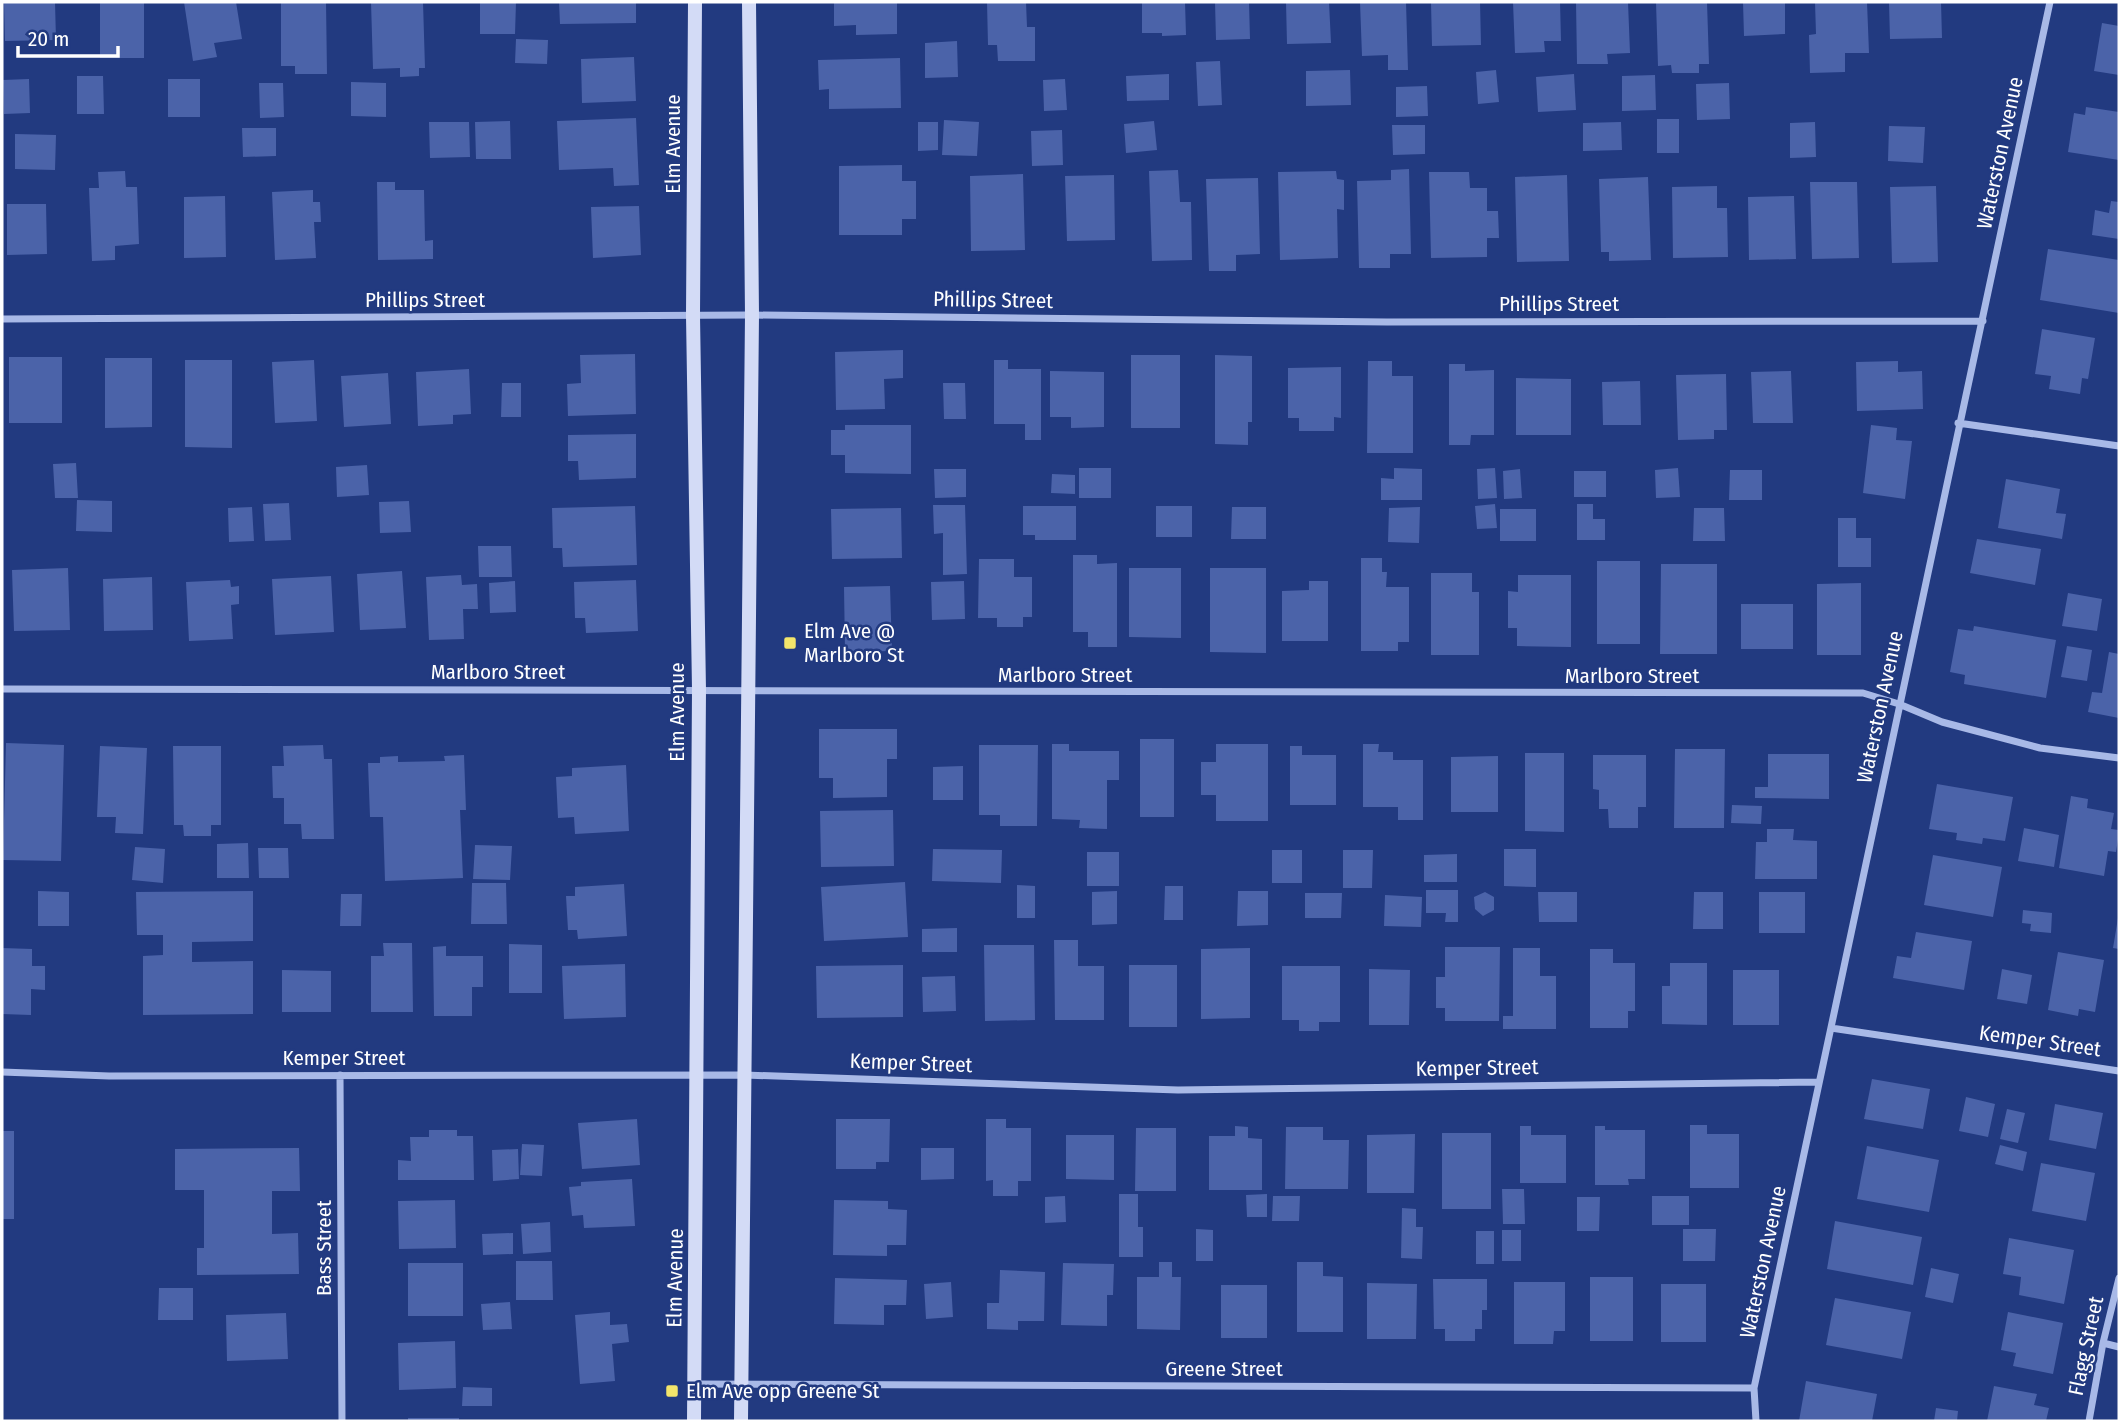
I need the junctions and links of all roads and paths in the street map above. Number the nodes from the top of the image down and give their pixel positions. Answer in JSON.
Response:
{"nodes":[{"id":1,"x":695,"y":2,"type":"edge"},
{"id":2,"x":749,"y":2,"type":"edge"},
{"id":3,"x":2050,"y":2,"type":"edge"},
{"id":4,"x":752,"y":315,"type":"junction"},
{"id":5,"x":693,"y":316,"type":"junction"},
{"id":6,"x":2,"y":319,"type":"edge"},
{"id":7,"x":1983,"y":321,"type":"junction"},
{"id":8,"x":1958,"y":423,"type":"junction"},
{"id":9,"x":2119,"y":446,"type":"edge"},
{"id":10,"x":2,"y":689,"type":"edge"},
{"id":11,"x":699,"y":690,"type":"junction"},
{"id":12,"x":748,"y":690,"type":"junction"},
{"id":13,"x":1899,"y":704,"type":"junction"},
{"id":14,"x":2119,"y":758,"type":"edge"},
{"id":15,"x":1831,"y":1028,"type":"junction"},
{"id":16,"x":2119,"y":1071,"type":"edge"},
{"id":17,"x":2,"y":1072,"type":"edge"},
{"id":18,"x":698,"y":1074,"type":"junction"},
{"id":19,"x":340,"y":1075,"type":"junction"},
{"id":20,"x":745,"y":1075,"type":"junction"},
{"id":21,"x":1819,"y":1082,"type":"junction"},
{"id":22,"x":2119,"y":1278,"type":"edge"},
{"id":23,"x":2103,"y":1343,"type":"junction"},
{"id":24,"x":2119,"y":1347,"type":"edge"},
{"id":25,"x":695,"y":1384,"type":"junction"},
{"id":26,"x":741,"y":1384,"type":"junction"},
{"id":27,"x":1754,"y":1388,"type":"junction"},
{"id":28,"x":342,"y":1421,"type":"edge"},
{"id":29,"x":695,"y":1421,"type":"edge"},
{"id":30,"x":741,"y":1421,"type":"edge"},
{"id":31,"x":1756,"y":1421,"type":"edge"},
{"id":32,"x":2088,"y":1421,"type":"edge"}],
"edges":[{"from":1,"to":5,"type":"street","name":"Elm Avenue"},
{"from":2,"to":4,"type":"street"},
{"from":3,"to":7,"type":"street","name":"Waterston Avenue"},
{"from":4,"to":5,"type":"street","name":"Phillips Street"},
{"from":4,"to":7,"type":"street","name":"Phillips Street"},
{"from":4,"to":12,"type":"street"},
{"from":5,"to":6,"type":"street","name":"Phillips Street"},
{"from":5,"to":11,"type":"street","name":"Elm Avenue"},
{"from":7,"to":8,"type":"street","name":"Waterston Avenue"},
{"from":8,"to":9,"type":"street"},
{"from":8,"to":13,"type":"street","name":"Waterston Avenue"},
{"from":10,"to":11,"type":"street","name":"Marlboro Street"},
{"from":11,"to":12,"type":"street","name":"Marlboro Street"},
{"from":11,"to":18,"type":"street","name":"Elm Avenue"},
{"from":12,"to":13,"type":"street","name":"Marlboro Street"},
{"from":12,"to":20,"type":"street"},
{"from":13,"to":14,"type":"street","name":"Marlboro Street"},
{"from":13,"to":15,"type":"street","name":"Waterston Avenue"},
{"from":15,"to":16,"type":"street","name":"Kemper Street"},
{"from":15,"to":21,"type":"street","name":"Waterston Avenue"},
{"from":17,"to":19,"type":"street","name":"Kemper Street"},
{"from":18,"to":19,"type":"street","name":"Kemper Street"},
{"from":18,"to":20,"type":"street","name":"Kemper Street"},
{"from":18,"to":25,"type":"street","name":"Elm Avenue"},
{"from":19,"to":28,"type":"street","name":"Bass Street"},
{"from":20,"to":21,"type":"street","name":"Kemper Street"},
{"from":20,"to":26,"type":"street"},
{"from":21,"to":27,"type":"street","name":"Waterston Avenue"},
{"from":22,"to":23,"type":"street","name":"Flagg Street"},
{"from":23,"to":24,"type":"street"},
{"from":23,"to":32,"type":"street","name":"Flagg Street"},
{"from":25,"to":26,"type":"street","name":"Greene Street"},
{"from":25,"to":29,"type":"street","name":"Elm Avenue"},
{"from":26,"to":27,"type":"street","name":"Greene Street"},
{"from":26,"to":30,"type":"street"},
{"from":27,"to":31,"type":"street","name":"Waterston Avenue"}]}
